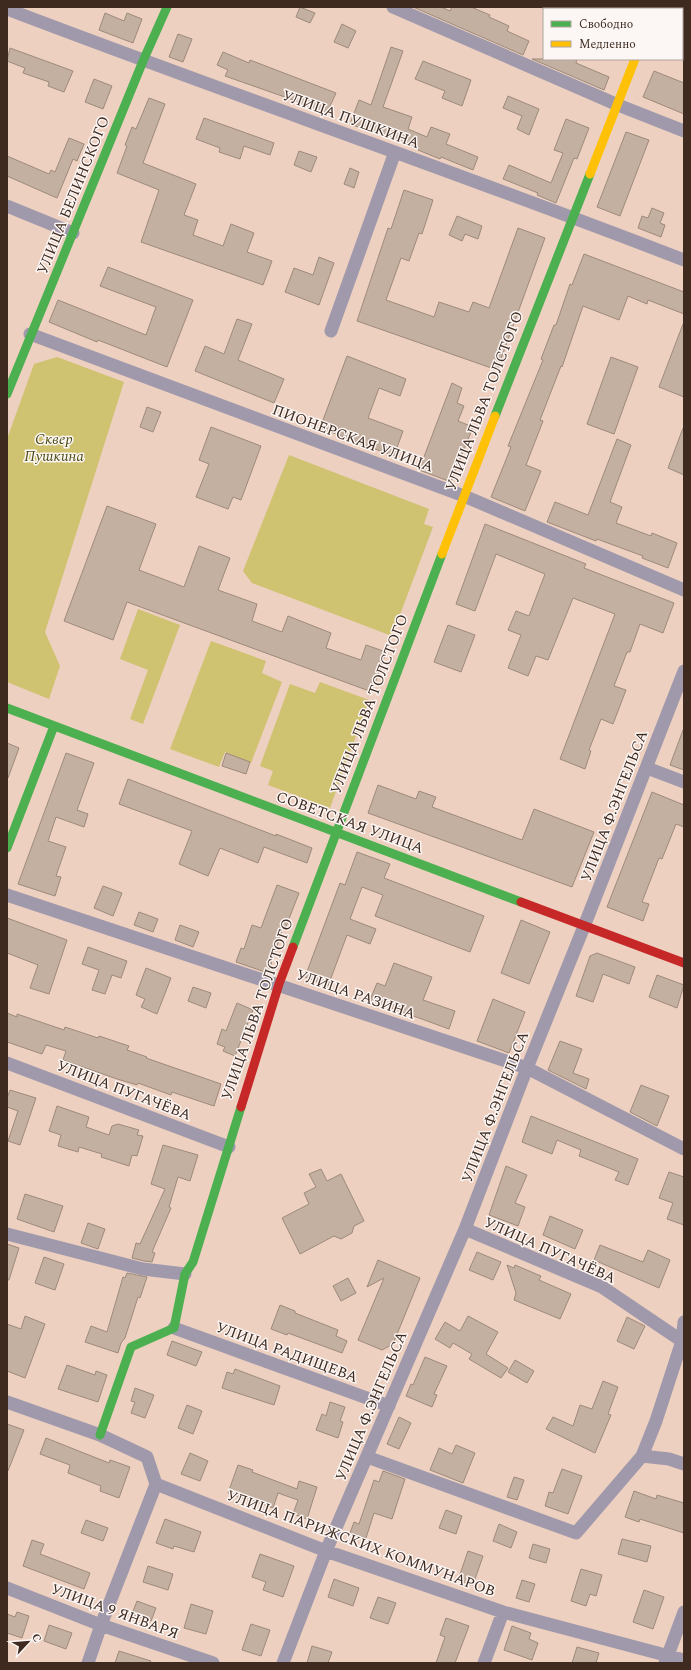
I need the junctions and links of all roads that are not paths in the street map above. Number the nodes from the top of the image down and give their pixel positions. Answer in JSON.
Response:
{"nodes":[{"id":1,"x":167,"y":7,"type":"edge"},
{"id":2,"x":393,"y":7,"type":"edge"},
{"id":3,"x":7,"y":9,"type":"edge"},
{"id":4,"x":635,"y":60,"type":"edge"},
{"id":5,"x":143,"y":61,"type":"junction"},
{"id":6,"x":618,"y":104,"type":"junction"},
{"id":7,"x":684,"y":131,"type":"edge"},
{"id":8,"x":395,"y":152,"type":"junction"},
{"id":9,"x":7,"y":206,"type":"edge"},
{"id":10,"x":572,"y":217,"type":"junction"},
{"id":11,"x":73,"y":233,"type":"junction"},
{"id":12,"x":684,"y":260,"type":"edge"},
{"id":13,"x":330,"y":331,"type":"dead end"},
{"id":14,"x":30,"y":334,"type":"junction"},
{"id":15,"x":7,"y":394,"type":"edge"},
{"id":16,"x":464,"y":496,"type":"junction"},
{"id":17,"x":684,"y":590,"type":"edge"},
{"id":18,"x":684,"y":671,"type":"edge"},
{"id":19,"x":7,"y":708,"type":"edge"},
{"id":20,"x":54,"y":726,"type":"junction"},
{"id":21,"x":647,"y":768,"type":"junction"},
{"id":22,"x":684,"y":782,"type":"edge"},
{"id":23,"x":337,"y":832,"type":"junction"},
{"id":24,"x":7,"y":848,"type":"edge"},
{"id":25,"x":7,"y":895,"type":"edge"},
{"id":26,"x":585,"y":924,"type":"junction"},
{"id":27,"x":684,"y":963,"type":"edge"},
{"id":28,"x":279,"y":984,"type":"junction"},
{"id":29,"x":7,"y":1063,"type":"edge"},
{"id":30,"x":527,"y":1068,"type":"junction"},
{"id":31,"x":229,"y":1147,"type":"junction"},
{"id":32,"x":684,"y":1149,"type":"edge"},
{"id":33,"x":465,"y":1229,"type":"junction"},
{"id":34,"x":7,"y":1234,"type":"edge"},
{"id":35,"x":186,"y":1274,"type":"junction"},
{"id":36,"x":684,"y":1322,"type":"edge"},
{"id":37,"x":174,"y":1328,"type":"junction"},
{"id":38,"x":682,"y":1341,"type":"junction"},
{"id":39,"x":7,"y":1402,"type":"edge"},
{"id":40,"x":389,"y":1406,"type":"junction"},
{"id":41,"x":100,"y":1434,"type":"junction"},
{"id":42,"x":642,"y":1456,"type":"junction"},
{"id":43,"x":367,"y":1457,"type":"junction"},
{"id":44,"x":684,"y":1464,"type":"edge"},
{"id":45,"x":156,"y":1484,"type":"junction"},
{"id":46,"x":326,"y":1552,"type":"junction"},
{"id":47,"x":7,"y":1588,"type":"edge"},
{"id":48,"x":503,"y":1612,"type":"junction"},
{"id":49,"x":684,"y":1612,"type":"edge"},
{"id":50,"x":101,"y":1625,"type":"junction"},
{"id":51,"x":666,"y":1659,"type":"edge"},
{"id":52,"x":684,"y":1660,"type":"edge"},
{"id":53,"x":88,"y":1663,"type":"edge"},
{"id":54,"x":213,"y":1663,"type":"edge"},
{"id":55,"x":283,"y":1663,"type":"edge"},
{"id":56,"x":484,"y":1663,"type":"edge"}],
"edges":[{"from":1,"to":5,"type":"street","name":"УЛИЦА БЕЛИНСКОГО"},
{"from":2,"to":6,"type":"street"},
{"from":3,"to":5,"type":"street","name":"УЛИЦА ПУШКИНА"},
{"from":4,"to":6,"type":"street","name":"УЛИЦА ЛЬВА ТОЛСТОГО"},
{"from":5,"to":8,"type":"street","name":"УЛИЦА ПУШКИНА"},
{"from":5,"to":11,"type":"street","name":"УЛИЦА БЕЛИНСКОГО"},
{"from":6,"to":7,"type":"street"},
{"from":6,"to":10,"type":"street","name":"УЛИЦА ЛЬВА ТОЛСТОГО"},
{"from":8,"to":10,"type":"street","name":"УЛИЦА ПУШКИНА"},
{"from":8,"to":13,"type":"street"},
{"from":9,"to":11,"type":"street"},
{"from":10,"to":12,"type":"street","name":"УЛИЦА ПУШКИНА"},
{"from":10,"to":16,"type":"street","name":"УЛИЦА ЛЬВА ТОЛСТОГО"},
{"from":11,"to":14,"type":"street","name":"УЛИЦА БЕЛИНСКОГО"},
{"from":14,"to":15,"type":"street","name":"УЛИЦА БЕЛИНСКОГО"},
{"from":14,"to":16,"type":"street","name":"ПИОНЕРСКАЯ УЛИЦА"},
{"from":16,"to":17,"type":"street","name":"ПИОНЕРСКАЯ УЛИЦА"},
{"from":16,"to":23,"type":"street","name":"УЛИЦА ЛЬВА ТОЛСТОГО"},
{"from":18,"to":21,"type":"street","name":"УЛИЦА Ф.ЭНГЕЛЬСА"},
{"from":19,"to":20,"type":"street","name":"СОВЕТСКАЯ УЛИЦА"},
{"from":20,"to":23,"type":"street","name":"СОВЕТСКАЯ УЛИЦА"},
{"from":20,"to":24,"type":"street"},
{"from":21,"to":22,"type":"street"},
{"from":21,"to":26,"type":"street","name":"УЛИЦА Ф.ЭНГЕЛЬСА"},
{"from":23,"to":26,"type":"street","name":"СОВЕТСКАЯ УЛИЦА"},
{"from":23,"to":28,"type":"street","name":"УЛИЦА ЛЬВА ТОЛСТОГО"},
{"from":25,"to":28,"type":"street","name":"УЛИЦА РАЗИНА"},
{"from":26,"to":27,"type":"street","name":"СОВЕТСКАЯ УЛИЦА"},
{"from":26,"to":30,"type":"street","name":"УЛИЦА Ф.ЭНГЕЛЬСА"},
{"from":28,"to":30,"type":"street","name":"УЛИЦА РАЗИНА"},
{"from":28,"to":31,"type":"street","name":"УЛИЦА ЛЬВА ТОЛСТОГО"},
{"from":29,"to":31,"type":"street","name":"УЛИЦА ПУГАЧЁВА"},
{"from":30,"to":32,"type":"street","name":"УЛИЦА РАЗИНА"},
{"from":30,"to":33,"type":"street","name":"УЛИЦА Ф.ЭНГЕЛЬСА"},
{"from":31,"to":35,"type":"street","name":"УЛИЦА ЛЬВА ТОЛСТОГО"},
{"from":33,"to":38,"type":"street","name":"УЛИЦА ПУГАЧЁВА"},
{"from":33,"to":40,"type":"street","name":"УЛИЦА Ф.ЭНГЕЛЬСА"},
{"from":34,"to":35,"type":"street"},
{"from":35,"to":37,"type":"street","name":"УЛИЦА ЛЬВА ТОЛСТОГО"},
{"from":36,"to":38,"type":"street"},
{"from":37,"to":40,"type":"street","name":"УЛИЦА РАДИЩЕВА"},
{"from":37,"to":41,"type":"street"},
{"from":38,"to":42,"type":"street"},
{"from":39,"to":41,"type":"street"},
{"from":40,"to":43,"type":"street","name":"УЛИЦА Ф.ЭНГЕЛЬСА"},
{"from":41,"to":45,"type":"street"},
{"from":42,"to":43,"type":"street"},
{"from":42,"to":44,"type":"street"},
{"from":43,"to":46,"type":"street","name":"УЛИЦА Ф.ЭНГЕЛЬСА"},
{"from":45,"to":46,"type":"street","name":"УЛИЦА ПАРИЖСКИХ КОММУНАРОВ"},
{"from":45,"to":50,"type":"street"},
{"from":46,"to":48,"type":"street","name":"УЛИЦА ПАРИЖСКИХ КОММУНАРОВ"},
{"from":46,"to":55,"type":"street","name":"УЛИЦА Ф.ЭНГЕЛЬСА"},
{"from":47,"to":50,"type":"street","name":"УЛИЦА 9 ЯНВАРЯ"},
{"from":48,"to":51,"type":"street","name":"УЛИЦА ПАРИЖСКИХ КОММУНАРОВ"},
{"from":48,"to":56,"type":"street"},
{"from":49,"to":51,"type":"street"},
{"from":50,"to":53,"type":"street"},
{"from":50,"to":54,"type":"street","name":"УЛИЦА 9 ЯНВАРЯ"},
{"from":51,"to":52,"type":"street","name":"УЛИЦА ПАРИЖСКИХ КОММУНАРОВ"}]}
